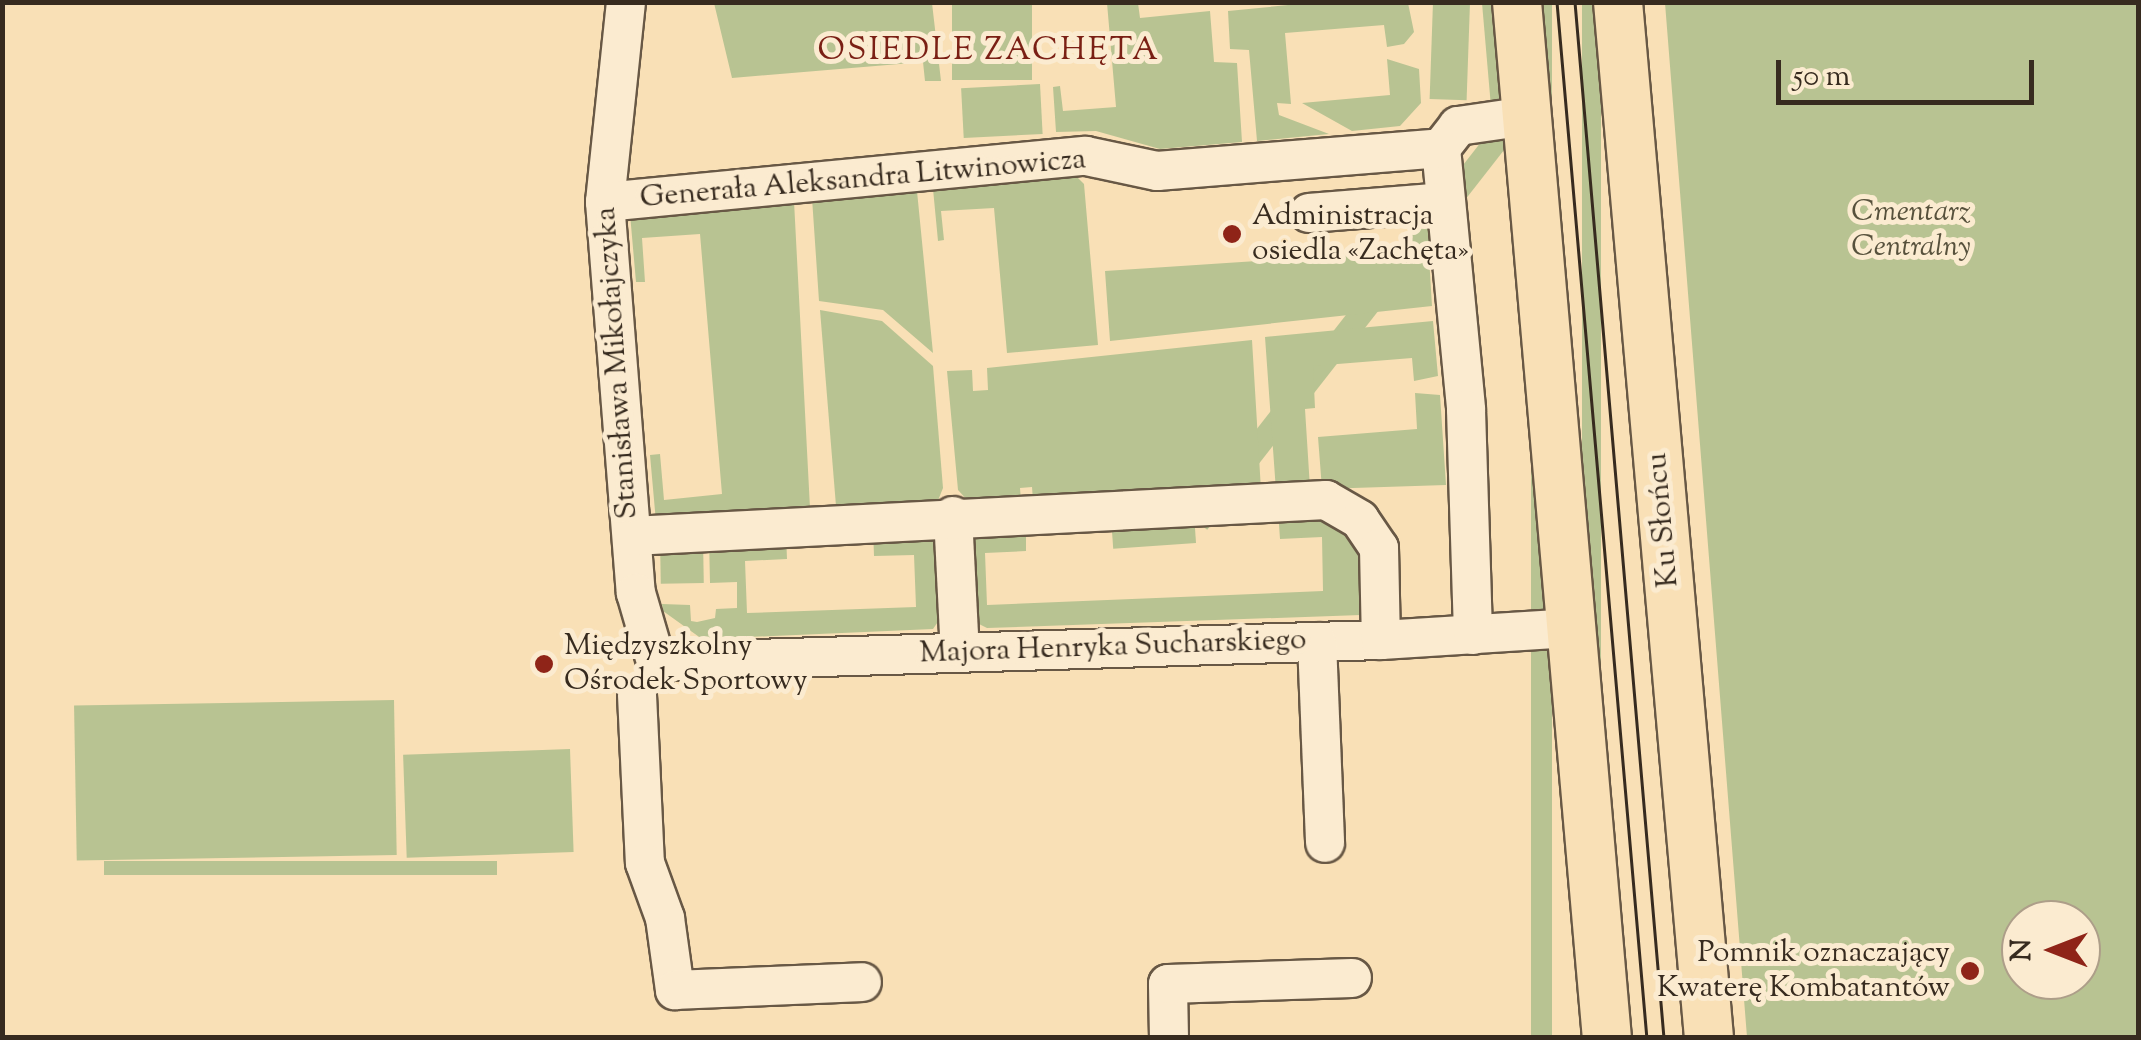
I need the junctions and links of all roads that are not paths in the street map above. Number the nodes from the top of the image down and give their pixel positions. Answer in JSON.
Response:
{"nodes":[{"id":1,"x":626,"y":2,"type":"edge"},
{"id":2,"x":1517,"y":2,"type":"edge"},
{"id":3,"x":1618,"y":2,"type":"edge"},
{"id":4,"x":1527,"y":116,"type":"junction"},
{"id":5,"x":1441,"y":148,"type":"junction"},
{"id":6,"x":605,"y":202,"type":"junction"},
{"id":7,"x":1446,"y":202,"type":"junction"},
{"id":8,"x":1309,"y":213,"type":"dead end"},
{"id":9,"x":953,"y":516,"type":"junction"},
{"id":10,"x":632,"y":536,"type":"junction"},
{"id":11,"x":1570,"y":628,"type":"junction"},
{"id":12,"x":1474,"y":635,"type":"junction"},
{"id":13,"x":1381,"y":640,"type":"junction"},
{"id":14,"x":1316,"y":642,"type":"junction"},
{"id":15,"x":960,"y":652,"type":"junction"},
{"id":16,"x":656,"y":662,"type":"joint"},
{"id":17,"x":637,"y":694,"type":"dead end"},
{"id":18,"x":1324,"y":842,"type":"dead end"},
{"id":19,"x":1352,"y":978,"type":"dead end"},
{"id":20,"x":862,"y":982,"type":"dead end"},
{"id":21,"x":1169,"y":1038,"type":"edge"},
{"id":22,"x":1606,"y":1038,"type":"edge"},
{"id":23,"x":1708,"y":1038,"type":"edge"}],
"edges":[{"from":1,"to":6,"type":"street","name":"Stanisława Mikołajczyka"},
{"from":2,"to":4,"type":"main road"},
{"from":3,"to":23,"type":"main road","name":"Ku Słońcu"},
{"from":4,"to":5,"type":"street","name":"Generała Aleksandra Litwinowicza"},
{"from":4,"to":11,"type":"main road"},
{"from":5,"to":6,"type":"street","name":"Generała Aleksandra Litwinowicza"},
{"from":5,"to":7,"type":"street"},
{"from":6,"to":10,"type":"street","name":"Stanisława Mikołajczyka"},
{"from":7,"to":8,"type":"street"},
{"from":7,"to":12,"type":"street"},
{"from":9,"to":10,"type":"street"},
{"from":9,"to":13,"type":"street"},
{"from":9,"to":15,"type":"street"},
{"from":10,"to":16,"type":"street","name":"Stanisława Mikołajczyka"},
{"from":11,"to":12,"type":"street","name":"Majora Henryka Sucharskiego"},
{"from":11,"to":22,"type":"main road"},
{"from":12,"to":13,"type":"street","name":"Majora Henryka Sucharskiego"},
{"from":13,"to":14,"type":"street","name":"Majora Henryka Sucharskiego"},
{"from":14,"to":15,"type":"street","name":"Majora Henryka Sucharskiego"},
{"from":14,"to":18,"type":"street"},
{"from":15,"to":16,"type":"street","name":"Majora Henryka Sucharskiego"},
{"from":17,"to":20,"type":"street"},
{"from":19,"to":21,"type":"street"}]}
